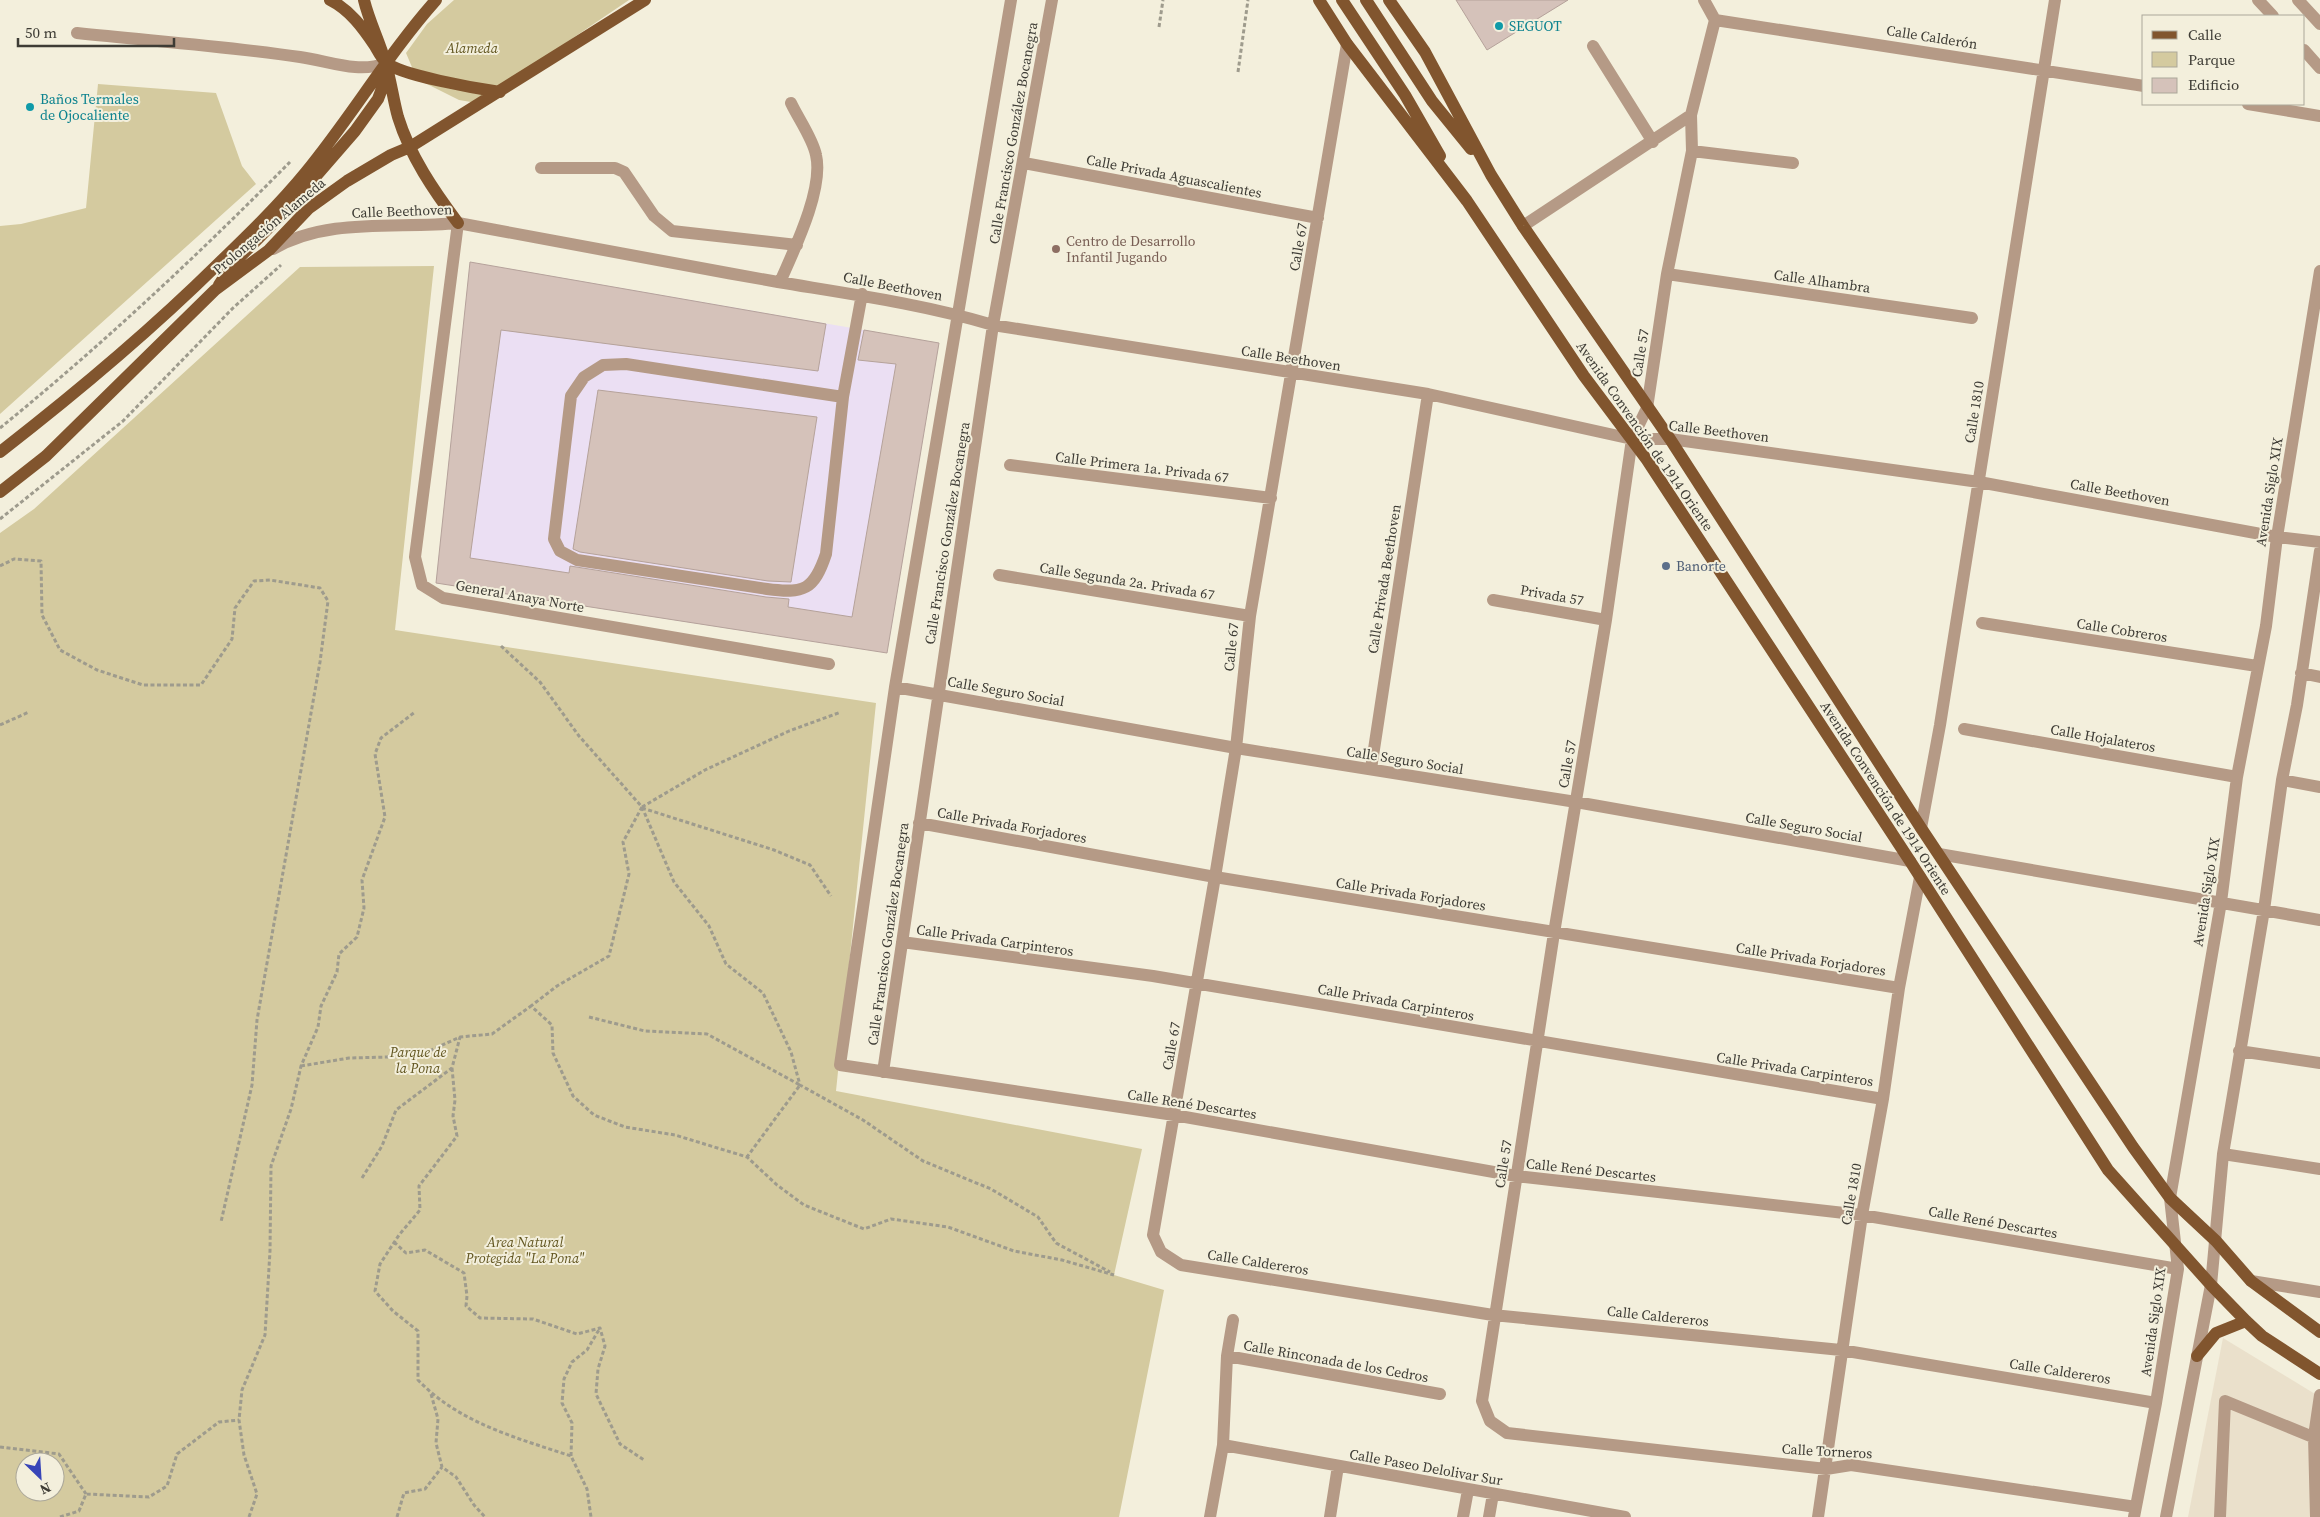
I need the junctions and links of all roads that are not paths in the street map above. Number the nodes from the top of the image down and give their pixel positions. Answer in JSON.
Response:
{"nodes":[{"id":1,"x":330,"y":0,"type":"edge"},
{"id":2,"x":364,"y":0,"type":"edge"},
{"id":3,"x":436,"y":0,"type":"edge"},
{"id":4,"x":645,"y":0,"type":"edge"},
{"id":5,"x":1011,"y":0,"type":"edge"},
{"id":6,"x":1052,"y":0,"type":"edge"},
{"id":7,"x":1319,"y":0,"type":"edge"},
{"id":8,"x":1342,"y":0,"type":"edge"},
{"id":9,"x":1366,"y":0,"type":"edge"},
{"id":10,"x":1390,"y":0,"type":"edge"},
{"id":11,"x":1704,"y":0,"type":"edge"},
{"id":12,"x":2055,"y":0,"type":"edge"},
{"id":13,"x":2258,"y":0,"type":"edge"},
{"id":14,"x":2298,"y":0,"type":"edge"},
{"id":15,"x":2272,"y":15,"type":"edge"},
{"id":16,"x":1715,"y":20,"type":"junction"},
{"id":17,"x":2320,"y":24,"type":"edge"},
{"id":18,"x":77,"y":32,"type":"dead end"},
{"id":19,"x":1346,"y":44,"type":"junction"},
{"id":20,"x":1593,"y":46,"type":"dead end"},
{"id":21,"x":2305,"y":51,"type":"edge"},
{"id":22,"x":386,"y":63,"type":"junction"},
{"id":23,"x":2320,"y":68,"type":"edge"},
{"id":24,"x":2043,"y":69,"type":"junction"},
{"id":25,"x":2142,"y":86,"type":"edge"},
{"id":26,"x":500,"y":92,"type":"junction"},
{"id":27,"x":791,"y":104,"type":"dead end"},
{"id":28,"x":2254,"y":105,"type":"edge"},
{"id":29,"x":1690,"y":115,"type":"junction"},
{"id":30,"x":2320,"y":116,"type":"edge"},
{"id":31,"x":1653,"y":142,"type":"junction"},
{"id":32,"x":410,"y":147,"type":"junction"},
{"id":33,"x":1692,"y":151,"type":"junction"},
{"id":34,"x":1024,"y":163,"type":"junction"},
{"id":35,"x":1793,"y":163,"type":"dead end"},
{"id":36,"x":541,"y":168,"type":"dead end"},
{"id":37,"x":1491,"y":175,"type":"junction"},
{"id":38,"x":1466,"y":201,"type":"junction"},
{"id":39,"x":1318,"y":218,"type":"junction"},
{"id":40,"x":458,"y":223,"type":"junction"},
{"id":41,"x":1523,"y":226,"type":"junction"},
{"id":42,"x":797,"y":245,"type":"junction"},
{"id":43,"x":262,"y":255,"type":"junction"},
{"id":44,"x":2320,"y":271,"type":"edge"},
{"id":45,"x":1667,"y":274,"type":"junction"},
{"id":46,"x":780,"y":282,"type":"junction"},
{"id":47,"x":215,"y":290,"type":"junction"},
{"id":48,"x":862,"y":294,"type":"junction"},
{"id":49,"x":959,"y":314,"type":"junction"},
{"id":50,"x":1972,"y":318,"type":"dead end"},
{"id":51,"x":993,"y":325,"type":"junction"},
{"id":52,"x":1291,"y":374,"type":"junction"},
{"id":53,"x":1428,"y":394,"type":"junction"},
{"id":54,"x":843,"y":397,"type":"junction"},
{"id":55,"x":1647,"y":408,"type":"junction"},
{"id":56,"x":1632,"y":439,"type":"junction"},
{"id":57,"x":1670,"y":439,"type":"junction"},
{"id":58,"x":0,"y":452,"type":"edge"},
{"id":59,"x":1010,"y":465,"type":"dead end"},
{"id":60,"x":1979,"y":482,"type":"junction"},
{"id":61,"x":0,"y":492,"type":"edge"},
{"id":62,"x":1270,"y":498,"type":"junction"},
{"id":63,"x":2277,"y":537,"type":"junction"},
{"id":64,"x":2320,"y":542,"type":"edge"},
{"id":65,"x":2320,"y":551,"type":"edge"},
{"id":66,"x":999,"y":576,"type":"dead end"},
{"id":67,"x":1493,"y":600,"type":"dead end"},
{"id":68,"x":1250,"y":616,"type":"junction"},
{"id":69,"x":1606,"y":620,"type":"junction"},
{"id":70,"x":1982,"y":623,"type":"dead end"},
{"id":71,"x":829,"y":664,"type":"dead end"},
{"id":72,"x":2257,"y":666,"type":"junction"},
{"id":73,"x":2301,"y":674,"type":"junction"},
{"id":74,"x":2320,"y":677,"type":"edge"},
{"id":75,"x":895,"y":687,"type":"junction"},
{"id":76,"x":938,"y":694,"type":"junction"},
{"id":77,"x":1964,"y":729,"type":"dead end"},
{"id":78,"x":1236,"y":748,"type":"junction"},
{"id":79,"x":1371,"y":769,"type":"junction"},
{"id":80,"x":2237,"y":777,"type":"junction"},
{"id":81,"x":2282,"y":780,"type":"junction"},
{"id":82,"x":2320,"y":787,"type":"edge"},
{"id":83,"x":1576,"y":802,"type":"junction"},
{"id":84,"x":919,"y":823,"type":"junction"},
{"id":85,"x":1922,"y":828,"type":"junction"},
{"id":86,"x":1939,"y":854,"type":"junction"},
{"id":87,"x":1910,"y":861,"type":"junction"},
{"id":88,"x":1215,"y":877,"type":"junction"},
{"id":89,"x":1920,"y":877,"type":"junction"},
{"id":90,"x":2220,"y":902,"type":"junction"},
{"id":91,"x":2264,"y":910,"type":"junction"},
{"id":92,"x":2320,"y":920,"type":"edge"},
{"id":93,"x":1554,"y":933,"type":"junction"},
{"id":94,"x":902,"y":942,"type":"junction"},
{"id":95,"x":1197,"y":984,"type":"junction"},
{"id":96,"x":1899,"y":988,"type":"junction"},
{"id":97,"x":1538,"y":1041,"type":"junction"},
{"id":98,"x":2238,"y":1051,"type":"junction"},
{"id":99,"x":2320,"y":1063,"type":"edge"},
{"id":100,"x":840,"y":1065,"type":"joint"},
{"id":101,"x":883,"y":1072,"type":"junction"},
{"id":102,"x":1884,"y":1099,"type":"junction"},
{"id":103,"x":1174,"y":1115,"type":"junction"},
{"id":104,"x":2222,"y":1154,"type":"junction"},
{"id":105,"x":2320,"y":1169,"type":"edge"},
{"id":106,"x":1516,"y":1176,"type":"junction"},
{"id":107,"x":2170,"y":1198,"type":"junction"},
{"id":108,"x":1862,"y":1215,"type":"junction"},
{"id":109,"x":2216,"y":1241,"type":"junction"},
{"id":110,"x":2176,"y":1245,"type":"junction"},
{"id":111,"x":1160,"y":1252,"type":"joint"},
{"id":112,"x":2178,"y":1269,"type":"junction"},
{"id":113,"x":2251,"y":1281,"type":"junction"},
{"id":114,"x":2211,"y":1285,"type":"junction"},
{"id":115,"x":2320,"y":1292,"type":"edge"},
{"id":116,"x":1493,"y":1315,"type":"junction"},
{"id":117,"x":1233,"y":1320,"type":"dead end"},
{"id":118,"x":2246,"y":1321,"type":"junction"},
{"id":119,"x":2320,"y":1332,"type":"edge"},
{"id":120,"x":1841,"y":1350,"type":"junction"},
{"id":121,"x":1227,"y":1356,"type":"junction"},
{"id":122,"x":2197,"y":1356,"type":"junction"},
{"id":123,"x":2320,"y":1374,"type":"edge"},
{"id":124,"x":1440,"y":1394,"type":"dead end"},
{"id":125,"x":2320,"y":1395,"type":"edge"},
{"id":126,"x":2156,"y":1403,"type":"junction"},
{"id":127,"x":1490,"y":1421,"type":"joint"},
{"id":128,"x":2317,"y":1438,"type":"edge"},
{"id":129,"x":1222,"y":1445,"type":"junction"},
{"id":130,"x":1338,"y":1466,"type":"junction"},
{"id":131,"x":1826,"y":1469,"type":"junction"},
{"id":132,"x":1468,"y":1490,"type":"junction"},
{"id":133,"x":1493,"y":1494,"type":"junction"},
{"id":134,"x":2135,"y":1512,"type":"edge"},
{"id":135,"x":1617,"y":1516,"type":"edge"},
{"id":136,"x":1210,"y":1517,"type":"edge"},
{"id":137,"x":1330,"y":1517,"type":"edge"},
{"id":138,"x":1463,"y":1517,"type":"edge"},
{"id":139,"x":1489,"y":1517,"type":"edge"},
{"id":140,"x":1818,"y":1517,"type":"edge"},
{"id":141,"x":2166,"y":1517,"type":"edge"},
{"id":142,"x":2220,"y":1517,"type":"edge"},
{"id":143,"x":2316,"y":1517,"type":"edge"}],
"edges":[{"from":1,"to":22,"type":"main road"},
{"from":2,"to":22,"type":"main road"},
{"from":3,"to":22,"type":"main road","name":"Prolongación Alameda"},
{"from":4,"to":26,"type":"main road","name":"Prolongación Alameda"},
{"from":5,"to":49,"type":"street","name":"Calle Francisco González Bocanegra"},
{"from":6,"to":34,"type":"street","name":"Calle Francisco González Bocanegra"},
{"from":7,"to":19,"type":"main road","name":"Avenida Convención de 1914 Oriente"},
{"from":8,"to":38,"type":"main road","name":"Avenida Convención de 1914 Oriente"},
{"from":9,"to":37,"type":"main road","name":"Avenida Convención de 1914 Oriente"},
{"from":10,"to":37,"type":"main road","name":"Avenida Convención de 1914 Oriente"},
{"from":11,"to":16,"type":"street"},
{"from":12,"to":24,"type":"street","name":"Calle 1810"},
{"from":13,"to":15,"type":"street"},
{"from":14,"to":17,"type":"street"},
{"from":16,"to":24,"type":"street","name":"Calle Calderón"},
{"from":16,"to":29,"type":"street","name":"Calle 57"},
{"from":18,"to":22,"type":"street"},
{"from":19,"to":38,"type":"main road","name":"Avenida Convención de 1914 Oriente"},
{"from":19,"to":39,"type":"street","name":"Calle 67"},
{"from":20,"to":31,"type":"street"},
{"from":21,"to":23,"type":"street"},
{"from":22,"to":26,"type":"main road"},
{"from":22,"to":32,"type":"main road"},
{"from":22,"to":47,"type":"main road"},
{"from":22,"to":58,"type":"main road","name":"Prolongación Alameda"},
{"from":24,"to":25,"type":"street","name":"Calle Calderón"},
{"from":24,"to":60,"type":"street","name":"Calle 1810"},
{"from":26,"to":32,"type":"main road","name":"Prolongación Alameda"},
{"from":27,"to":42,"type":"street"},
{"from":28,"to":30,"type":"street"},
{"from":29,"to":31,"type":"street"},
{"from":29,"to":33,"type":"street","name":"Calle 57"},
{"from":31,"to":41,"type":"street"},
{"from":32,"to":40,"type":"main road"},
{"from":32,"to":43,"type":"main road","name":"Prolongación Alameda"},
{"from":33,"to":35,"type":"street"},
{"from":33,"to":45,"type":"street","name":"Calle 57"},
{"from":34,"to":39,"type":"street","name":"Calle Privada Aguascalientes"},
{"from":34,"to":51,"type":"street","name":"Calle Francisco González Bocanegra"},
{"from":36,"to":42,"type":"street"},
{"from":37,"to":41,"type":"main road","name":"Avenida Convención de 1914 Oriente"},
{"from":38,"to":56,"type":"main road","name":"Avenida Convención de 1914 Oriente"},
{"from":39,"to":52,"type":"street","name":"Calle 67"},
{"from":40,"to":43,"type":"street","name":"Calle Beethoven"},
{"from":40,"to":46,"type":"street","name":"Calle Beethoven"},
{"from":40,"to":71,"type":"street","name":"General Anaya Norte"},
{"from":41,"to":55,"type":"main road","name":"Avenida Convención de 1914 Oriente"},
{"from":42,"to":46,"type":"street"},
{"from":43,"to":47,"type":"main road","name":"Prolongación Alameda"},
{"from":44,"to":63,"type":"street","name":"Avenida Siglo XIX"},
{"from":45,"to":50,"type":"street","name":"Calle Alhambra"},
{"from":45,"to":55,"type":"street","name":"Calle 57"},
{"from":46,"to":48,"type":"street","name":"Calle Beethoven"},
{"from":47,"to":61,"type":"main road","name":"Prolongación Alameda"},
{"from":48,"to":49,"type":"street","name":"Calle Beethoven"},
{"from":48,"to":54,"type":"street"},
{"from":49,"to":51,"type":"street","name":"Calle Beethoven"},
{"from":49,"to":75,"type":"street","name":"Calle Francisco González Bocanegra"},
{"from":51,"to":52,"type":"street","name":"Calle Beethoven"},
{"from":51,"to":76,"type":"street","name":"Calle Francisco González Bocanegra"},
{"from":52,"to":53,"type":"street","name":"Calle Beethoven"},
{"from":52,"to":62,"type":"street","name":"Calle 67"},
{"from":53,"to":56,"type":"street","name":"Calle Beethoven"},
{"from":53,"to":79,"type":"street","name":"Calle Privada Beethoven"},
{"from":54,"to":54,"type":"street"},
{"from":55,"to":56,"type":"street","name":"Calle 57"},
{"from":55,"to":57,"type":"main road","name":"Avenida Convención de 1914 Oriente"},
{"from":56,"to":57,"type":"street","name":"Calle Beethoven"},
{"from":56,"to":69,"type":"street","name":"Calle 57"},
{"from":56,"to":87,"type":"main road","name":"Avenida Convención de 1914 Oriente"},
{"from":57,"to":60,"type":"street","name":"Calle Beethoven"},
{"from":57,"to":85,"type":"main road","name":"Avenida Convención de 1914 Oriente"},
{"from":59,"to":62,"type":"street","name":"Calle Primera 1a. Privada 67"},
{"from":60,"to":63,"type":"street","name":"Calle Beethoven"},
{"from":60,"to":85,"type":"street","name":"Calle 1810"},
{"from":62,"to":68,"type":"street","name":"Calle 67"},
{"from":63,"to":64,"type":"street","name":"Calle Beethoven"},
{"from":63,"to":72,"type":"street","name":"Avenida Siglo XIX"},
{"from":65,"to":73,"type":"street"},
{"from":66,"to":68,"type":"street","name":"Calle Segunda 2a. Privada 67"},
{"from":67,"to":69,"type":"street","name":"Privada 57"},
{"from":68,"to":78,"type":"street","name":"Calle 67"},
{"from":69,"to":83,"type":"street","name":"Calle 57"},
{"from":70,"to":72,"type":"street","name":"Calle Cobreros"},
{"from":72,"to":80,"type":"street","name":"Avenida Siglo XIX"},
{"from":73,"to":74,"type":"street"},
{"from":73,"to":81,"type":"street"},
{"from":75,"to":76,"type":"street","name":"Calle Seguro Social"},
{"from":75,"to":100,"type":"street","name":"Calle Francisco González Bocanegra"},
{"from":76,"to":78,"type":"street","name":"Calle Seguro Social"},
{"from":76,"to":84,"type":"street","name":"Calle Francisco González Bocanegra"},
{"from":77,"to":80,"type":"street","name":"Calle Hojalateros"},
{"from":78,"to":79,"type":"street","name":"Calle Seguro Social"},
{"from":78,"to":88,"type":"street","name":"Calle 67"},
{"from":79,"to":83,"type":"street","name":"Calle Seguro Social"},
{"from":80,"to":90,"type":"street","name":"Avenida Siglo XIX"},
{"from":81,"to":82,"type":"street"},
{"from":81,"to":91,"type":"street"},
{"from":83,"to":87,"type":"street","name":"Calle Seguro Social"},
{"from":83,"to":93,"type":"street","name":"Calle 57"},
{"from":84,"to":88,"type":"street","name":"Calle Privada Forjadores"},
{"from":84,"to":94,"type":"street","name":"Calle Francisco González Bocanegra"},
{"from":85,"to":86,"type":"main road","name":"Avenida Convención de 1914 Oriente"},
{"from":86,"to":90,"type":"street"},
{"from":86,"to":107,"type":"main road","name":"Avenida Convención de 1914 Oriente"},
{"from":87,"to":89,"type":"main road","name":"Avenida Convención de 1914 Oriente"},
{"from":88,"to":93,"type":"street","name":"Calle Privada Forjadores"},
{"from":88,"to":95,"type":"street","name":"Calle 67"},
{"from":89,"to":96,"type":"street","name":"Calle 1810"},
{"from":89,"to":110,"type":"main road","name":"Avenida Convención de 1914 Oriente"},
{"from":90,"to":91,"type":"street"},
{"from":90,"to":107,"type":"street","name":"Avenida Siglo XIX"},
{"from":91,"to":92,"type":"street"},
{"from":91,"to":98,"type":"street"},
{"from":93,"to":96,"type":"street","name":"Calle Privada Forjadores"},
{"from":93,"to":97,"type":"street","name":"Calle 57"},
{"from":94,"to":95,"type":"street","name":"Calle Privada Carpinteros"},
{"from":94,"to":101,"type":"street","name":"Calle Francisco González Bocanegra"},
{"from":95,"to":97,"type":"street","name":"Calle Privada Carpinteros"},
{"from":95,"to":103,"type":"street","name":"Calle 67"},
{"from":96,"to":102,"type":"street","name":"Calle 1810"},
{"from":97,"to":102,"type":"street","name":"Calle Privada Carpinteros"},
{"from":97,"to":106,"type":"street","name":"Calle 57"},
{"from":98,"to":99,"type":"street"},
{"from":98,"to":104,"type":"street"},
{"from":100,"to":101,"type":"street","name":"Calle René Descartes"},
{"from":101,"to":103,"type":"street","name":"Calle René Descartes"},
{"from":102,"to":108,"type":"street","name":"Calle 1810"},
{"from":103,"to":106,"type":"street","name":"Calle René Descartes"},
{"from":103,"to":111,"type":"street","name":"Calle 67"},
{"from":104,"to":105,"type":"street"},
{"from":104,"to":109,"type":"street"},
{"from":106,"to":108,"type":"street","name":"Calle René Descartes"},
{"from":106,"to":116,"type":"street","name":"Calle 57"},
{"from":107,"to":109,"type":"main road","name":"Avenida Convención de 1914 Oriente"},
{"from":107,"to":110,"type":"street","name":"Avenida Siglo XIX"},
{"from":108,"to":112,"type":"street","name":"Calle René Descartes"},
{"from":108,"to":120,"type":"street","name":"Calle 1810"},
{"from":109,"to":113,"type":"main road","name":"Avenida Convención de 1914 Oriente"},
{"from":109,"to":114,"type":"street"},
{"from":110,"to":112,"type":"street","name":"Avenida Siglo XIX"},
{"from":110,"to":114,"type":"main road","name":"Avenida Convención de 1914 Oriente"},
{"from":111,"to":116,"type":"street","name":"Calle Caldereros"},
{"from":112,"to":126,"type":"street","name":"Avenida Siglo XIX"},
{"from":113,"to":115,"type":"street"},
{"from":113,"to":119,"type":"main road","name":"Avenida Convención de 1914 Oriente"},
{"from":114,"to":118,"type":"main road","name":"Avenida Convención de 1914 Oriente"},
{"from":114,"to":122,"type":"street"},
{"from":116,"to":120,"type":"street","name":"Calle Caldereros"},
{"from":116,"to":127,"type":"street","name":"Calle 57"},
{"from":117,"to":121,"type":"street"},
{"from":118,"to":122,"type":"main road"},
{"from":118,"to":123,"type":"main road","name":"Avenida Convención de 1914 Oriente"},
{"from":120,"to":126,"type":"street","name":"Calle Caldereros"},
{"from":120,"to":131,"type":"street","name":"Calle 1810"},
{"from":121,"to":124,"type":"street","name":"Calle Rinconada de los Cedros"},
{"from":121,"to":129,"type":"street"},
{"from":122,"to":141,"type":"street"},
{"from":125,"to":128,"type":"street"},
{"from":126,"to":134,"type":"street","name":"Avenida Siglo XIX"},
{"from":127,"to":131,"type":"street","name":"Calle Torneros"},
{"from":128,"to":142,"type":"street"},
{"from":128,"to":143,"type":"street"},
{"from":129,"to":130,"type":"street","name":"Calle Paseo Delolivar Sur"},
{"from":129,"to":136,"type":"street"},
{"from":130,"to":132,"type":"street","name":"Calle Paseo Delolivar Sur"},
{"from":130,"to":137,"type":"street"},
{"from":131,"to":134,"type":"street","name":"Calle Torneros"},
{"from":131,"to":140,"type":"street","name":"Calle 1810"},
{"from":132,"to":133,"type":"street","name":"Calle Paseo Delolivar Sur"},
{"from":132,"to":138,"type":"street"},
{"from":133,"to":135,"type":"street","name":"Calle Paseo Delolivar Sur"},
{"from":133,"to":139,"type":"street"}]}
